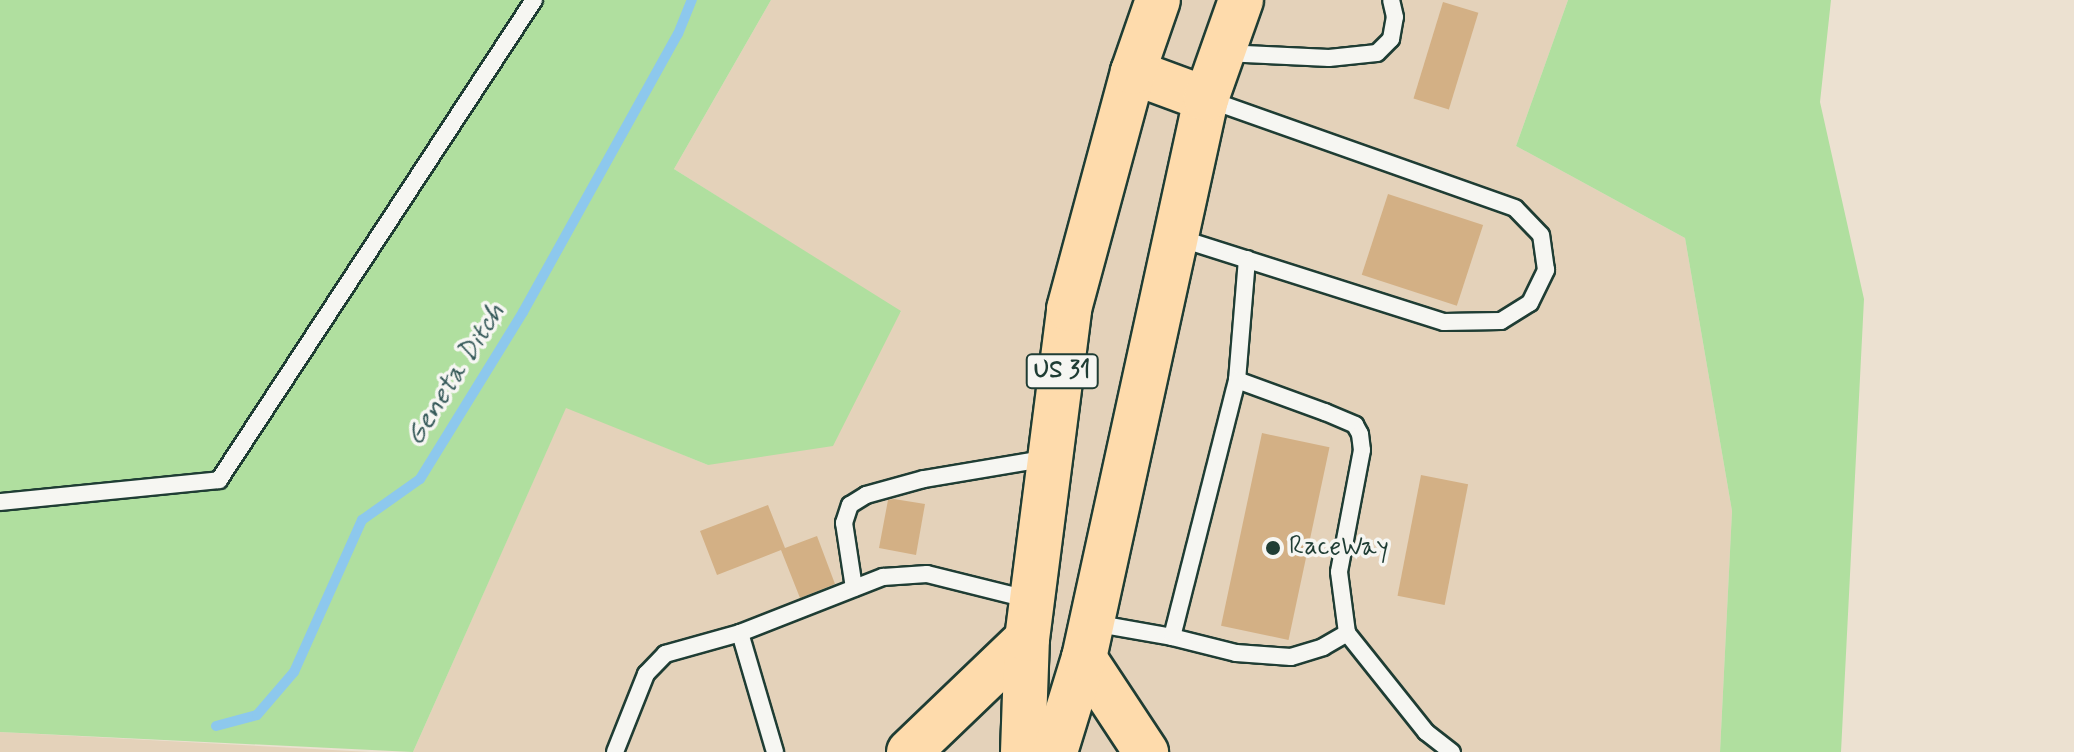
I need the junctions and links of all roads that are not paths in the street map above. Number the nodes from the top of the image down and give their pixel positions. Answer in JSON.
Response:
{"nodes":[{"id":1,"x":534,"y":0,"type":"edge"},
{"id":2,"x":1158,"y":0,"type":"edge"},
{"id":3,"x":1241,"y":0,"type":"edge"},
{"id":4,"x":1391,"y":0,"type":"edge"},
{"id":5,"x":1222,"y":53,"type":"junction"},
{"id":6,"x":1133,"y":72,"type":"junction"},
{"id":7,"x":1206,"y":99,"type":"junction"},
{"id":8,"x":1174,"y":236,"type":"junction"},
{"id":9,"x":1247,"y":259,"type":"junction"},
{"id":10,"x":1237,"y":380,"type":"junction"},
{"id":11,"x":1051,"y":458,"type":"junction"},
{"id":12,"x":0,"y":502,"type":"edge"},
{"id":13,"x":854,"y":588,"type":"junction"},
{"id":14,"x":1030,"y":620,"type":"junction"},
{"id":15,"x":740,"y":633,"type":"junction"},
{"id":16,"x":1347,"y":633,"type":"junction"},
{"id":17,"x":1172,"y":637,"type":"junction"},
{"id":18,"x":1088,"y":640,"type":"junction"},
{"id":19,"x":615,"y":752,"type":"edge"},
{"id":20,"x":775,"y":752,"type":"edge"},
{"id":21,"x":909,"y":752,"type":"edge"},
{"id":22,"x":1023,"y":752,"type":"edge"},
{"id":23,"x":1055,"y":752,"type":"edge"},
{"id":24,"x":1146,"y":752,"type":"edge"},
{"id":25,"x":1452,"y":752,"type":"edge"}],
"edges":[{"from":1,"to":12,"type":"lane"},
{"from":2,"to":6,"type":"main road","number":"US 31"},
{"from":3,"to":5,"type":"main road"},
{"from":4,"to":5,"type":"lane"},
{"from":5,"to":7,"type":"main road"},
{"from":6,"to":7,"type":"main road"},
{"from":6,"to":11,"type":"main road","number":"US 31"},
{"from":7,"to":8,"type":"main road"},
{"from":7,"to":9,"type":"lane"},
{"from":8,"to":9,"type":"lane"},
{"from":8,"to":18,"type":"main road"},
{"from":9,"to":10,"type":"lane"},
{"from":10,"to":16,"type":"lane"},
{"from":10,"to":17,"type":"lane"},
{"from":11,"to":13,"type":"lane"},
{"from":11,"to":14,"type":"main road","number":"US 31"},
{"from":13,"to":14,"type":"lane"},
{"from":13,"to":15,"type":"lane"},
{"from":14,"to":21,"type":"main road"},
{"from":14,"to":22,"type":"main road","number":"US 31"},
{"from":15,"to":19,"type":"lane"},
{"from":15,"to":20,"type":"lane"},
{"from":16,"to":17,"type":"lane"},
{"from":16,"to":25,"type":"lane"},
{"from":17,"to":18,"type":"lane"},
{"from":18,"to":23,"type":"main road"},
{"from":18,"to":24,"type":"main road"}]}
